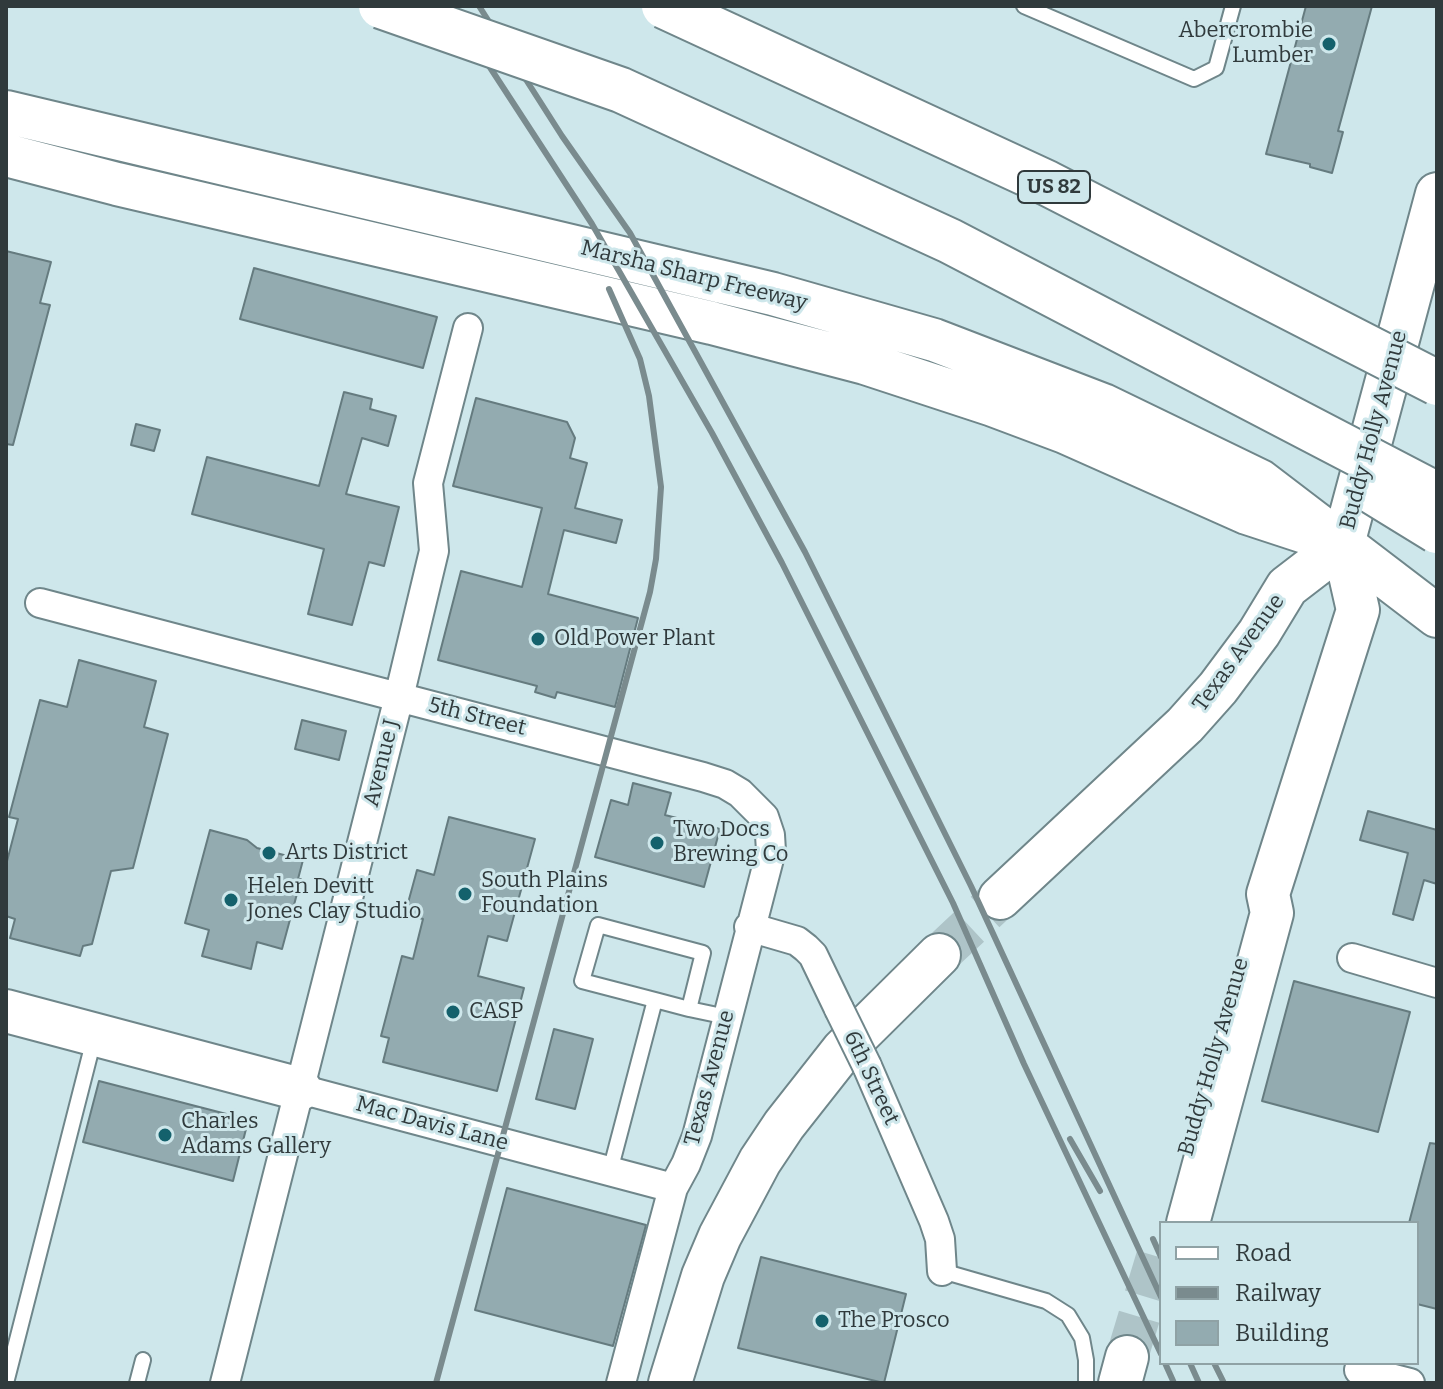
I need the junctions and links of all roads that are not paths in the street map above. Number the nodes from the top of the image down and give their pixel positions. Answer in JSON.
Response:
{"nodes":[{"id":1,"x":381,"y":6,"type":"edge"},
{"id":2,"x":664,"y":6,"type":"edge"},
{"id":3,"x":1024,"y":6,"type":"edge"},
{"id":4,"x":1233,"y":6,"type":"edge"},
{"id":5,"x":6,"y":112,"type":"edge"},
{"id":6,"x":6,"y":155,"type":"edge"},
{"id":7,"x":1437,"y":194,"type":"edge"},
{"id":8,"x":1428,"y":270,"type":"edge"},
{"id":9,"x":1044,"y":290,"type":"junction"},
{"id":10,"x":468,"y":328,"type":"dead end"},
{"id":11,"x":1437,"y":383,"type":"edge"},
{"id":12,"x":1437,"y":495,"type":"edge"},
{"id":13,"x":1437,"y":531,"type":"edge"},
{"id":14,"x":1343,"y":544,"type":"junction"},
{"id":15,"x":40,"y":603,"type":"dead end"},
{"id":16,"x":1437,"y":616,"type":"edge"},
{"id":17,"x":399,"y":697,"type":"junction"},
{"id":18,"x":764,"y":817,"type":"joint"},
{"id":19,"x":1268,"y":894,"type":"junction"},
{"id":20,"x":1000,"y":898,"type":"tunnel mouth"},
{"id":21,"x":749,"y":927,"type":"junction"},
{"id":22,"x":939,"y":955,"type":"tunnel mouth"},
{"id":23,"x":1352,"y":958,"type":"dead end"},
{"id":24,"x":1437,"y":983,"type":"edge"},
{"id":25,"x":655,"y":1000,"type":"junction"},
{"id":26,"x":689,"y":1009,"type":"junction"},
{"id":27,"x":6,"y":1011,"type":"edge"},
{"id":28,"x":727,"y":1017,"type":"junction"},
{"id":29,"x":95,"y":1035,"type":"junction"},
{"id":30,"x":300,"y":1089,"type":"junction"},
{"id":31,"x":610,"y":1171,"type":"junction"},
{"id":32,"x":673,"y":1188,"type":"junction"},
{"id":33,"x":1167,"y":1221,"type":"edge"},
{"id":34,"x":1189,"y":1221,"type":"edge"},
{"id":35,"x":942,"y":1271,"type":"joint"},
{"id":36,"x":143,"y":1360,"type":"dead end"},
{"id":37,"x":1359,"y":1370,"type":"dead end"},
{"id":38,"x":6,"y":1383,"type":"edge"},
{"id":39,"x":137,"y":1383,"type":"edge"},
{"id":40,"x":225,"y":1383,"type":"edge"},
{"id":41,"x":621,"y":1383,"type":"edge"},
{"id":42,"x":670,"y":1383,"type":"edge"},
{"id":43,"x":1086,"y":1383,"type":"edge"},
{"id":44,"x":1410,"y":1383,"type":"edge"}],
"edges":[{"from":1,"to":9,"type":"highway","bridge":true},
{"from":2,"to":11,"type":"highway","number":"US 82","bridge":true},
{"from":3,"to":4,"type":"lane"},
{"from":5,"to":14,"type":"main road","name":"Marsha Sharp Freeway"},
{"from":6,"to":14,"type":"main road","name":"Marsha Sharp Freeway"},
{"from":7,"to":8,"type":"main road","name":"Buddy Holly Avenue"},
{"from":8,"to":14,"type":"main road","name":"Buddy Holly Avenue"},
{"from":9,"to":12,"type":"highway","bridge":true},
{"from":9,"to":13,"type":"highway","bridge":true},
{"from":10,"to":17,"type":"street","name":"Avenue J"},
{"from":14,"to":16,"type":"main road","name":"Marsha Sharp Freeway"},
{"from":14,"to":19,"type":"main road","name":"Buddy Holly Avenue"},
{"from":14,"to":20,"type":"main road","name":"Texas Avenue"},
{"from":15,"to":17,"type":"street","name":"5th Street"},
{"from":17,"to":18,"type":"street","name":"5th Street"},
{"from":17,"to":30,"type":"street","name":"Avenue J"},
{"from":18,"to":21,"type":"street","name":"Texas Avenue"},
{"from":19,"to":33,"type":"main road","name":"Buddy Holly Avenue"},
{"from":19,"to":34,"type":"main road","name":"Buddy Holly Avenue"},
{"from":21,"to":28,"type":"street","name":"Texas Avenue"},
{"from":21,"to":35,"type":"street","name":"6th Street","bridge":true},
{"from":22,"to":42,"type":"main road"},
{"from":23,"to":24,"type":"street"},
{"from":25,"to":26,"type":"lane"},
{"from":25,"to":26,"type":"lane"},
{"from":25,"to":31,"type":"lane"},
{"from":26,"to":28,"type":"lane"},
{"from":27,"to":29,"type":"main road","name":"Mac Davis Lane"},
{"from":28,"to":32,"type":"street","name":"Texas Avenue"},
{"from":29,"to":30,"type":"main road","name":"Mac Davis Lane"},
{"from":29,"to":38,"type":"lane"},
{"from":30,"to":31,"type":"street","name":"Mac Davis Lane"},
{"from":30,"to":40,"type":"street","name":"Avenue J"},
{"from":31,"to":32,"type":"street","name":"Mac Davis Lane"},
{"from":32,"to":41,"type":"street","name":"Texas Avenue"},
{"from":35,"to":43,"type":"lane"},
{"from":36,"to":39,"type":"lane"},
{"from":37,"to":44,"type":"street"}]}
